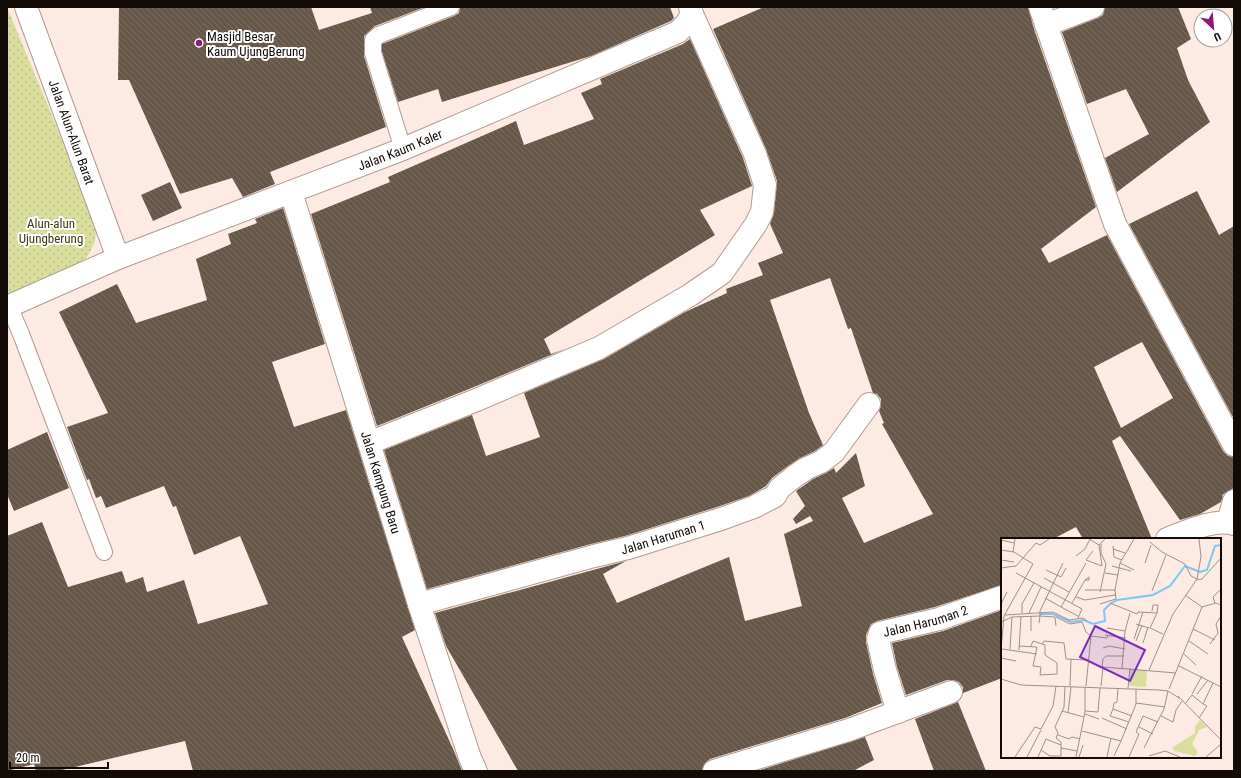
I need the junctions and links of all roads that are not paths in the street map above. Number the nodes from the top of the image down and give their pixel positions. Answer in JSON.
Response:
{"nodes":[{"id":1,"x":26,"y":7,"type":"edge"},
{"id":2,"x":451,"y":7,"type":"edge"},
{"id":3,"x":1093,"y":7,"type":"edge"},
{"id":4,"x":691,"y":11,"type":"edge"},
{"id":5,"x":1043,"y":16,"type":"edge"},
{"id":6,"x":403,"y":149,"type":"junction"},
{"id":7,"x":291,"y":192,"type":"junction"},
{"id":8,"x":118,"y":258,"type":"junction"},
{"id":9,"x":8,"y":307,"type":"edge"},
{"id":10,"x":869,"y":404,"type":"dead end"},
{"id":11,"x":369,"y":443,"type":"junction"},
{"id":12,"x":1234,"y":445,"type":"edge"},
{"id":13,"x":1234,"y":501,"type":"edge"},
{"id":14,"x":1231,"y":523,"type":"edge"},
{"id":15,"x":1170,"y":538,"type":"edge"},
{"id":16,"x":104,"y":552,"type":"dead end"},
{"id":17,"x":1001,"y":597,"type":"edge"},
{"id":18,"x":418,"y":604,"type":"junction"},
{"id":19,"x":951,"y":692,"type":"dead end"},
{"id":20,"x":898,"y":712,"type":"junction"},
{"id":21,"x":476,"y":771,"type":"edge"},
{"id":22,"x":714,"y":771,"type":"edge"}],
"edges":[{"from":1,"to":8,"type":"street","name":"Jalan Alun-Alun Barat"},
{"from":2,"to":6,"type":"lane"},
{"from":3,"to":5,"type":"street"},
{"from":4,"to":6,"type":"street","name":"Jalan Kaum Kaler"},
{"from":4,"to":11,"type":"street"},
{"from":5,"to":12,"type":"street"},
{"from":6,"to":7,"type":"street","name":"Jalan Kaum Kaler"},
{"from":7,"to":8,"type":"street","name":"Jalan Kaum Kaler"},
{"from":7,"to":11,"type":"street","name":"Jalan Kampung Baru"},
{"from":8,"to":9,"type":"street","name":"Jalan Kaum Kaler"},
{"from":9,"to":16,"type":"lane"},
{"from":10,"to":18,"type":"street","name":"Jalan Haruman 1"},
{"from":11,"to":18,"type":"street","name":"Jalan Kampung Baru"},
{"from":13,"to":14,"type":"street"},
{"from":14,"to":15,"type":"street"},
{"from":17,"to":20,"type":"street","name":"Jalan Haruman 2"},
{"from":18,"to":21,"type":"street","name":"Jalan Kampung Baru"},
{"from":19,"to":20,"type":"street"},
{"from":20,"to":22,"type":"street"}]}
